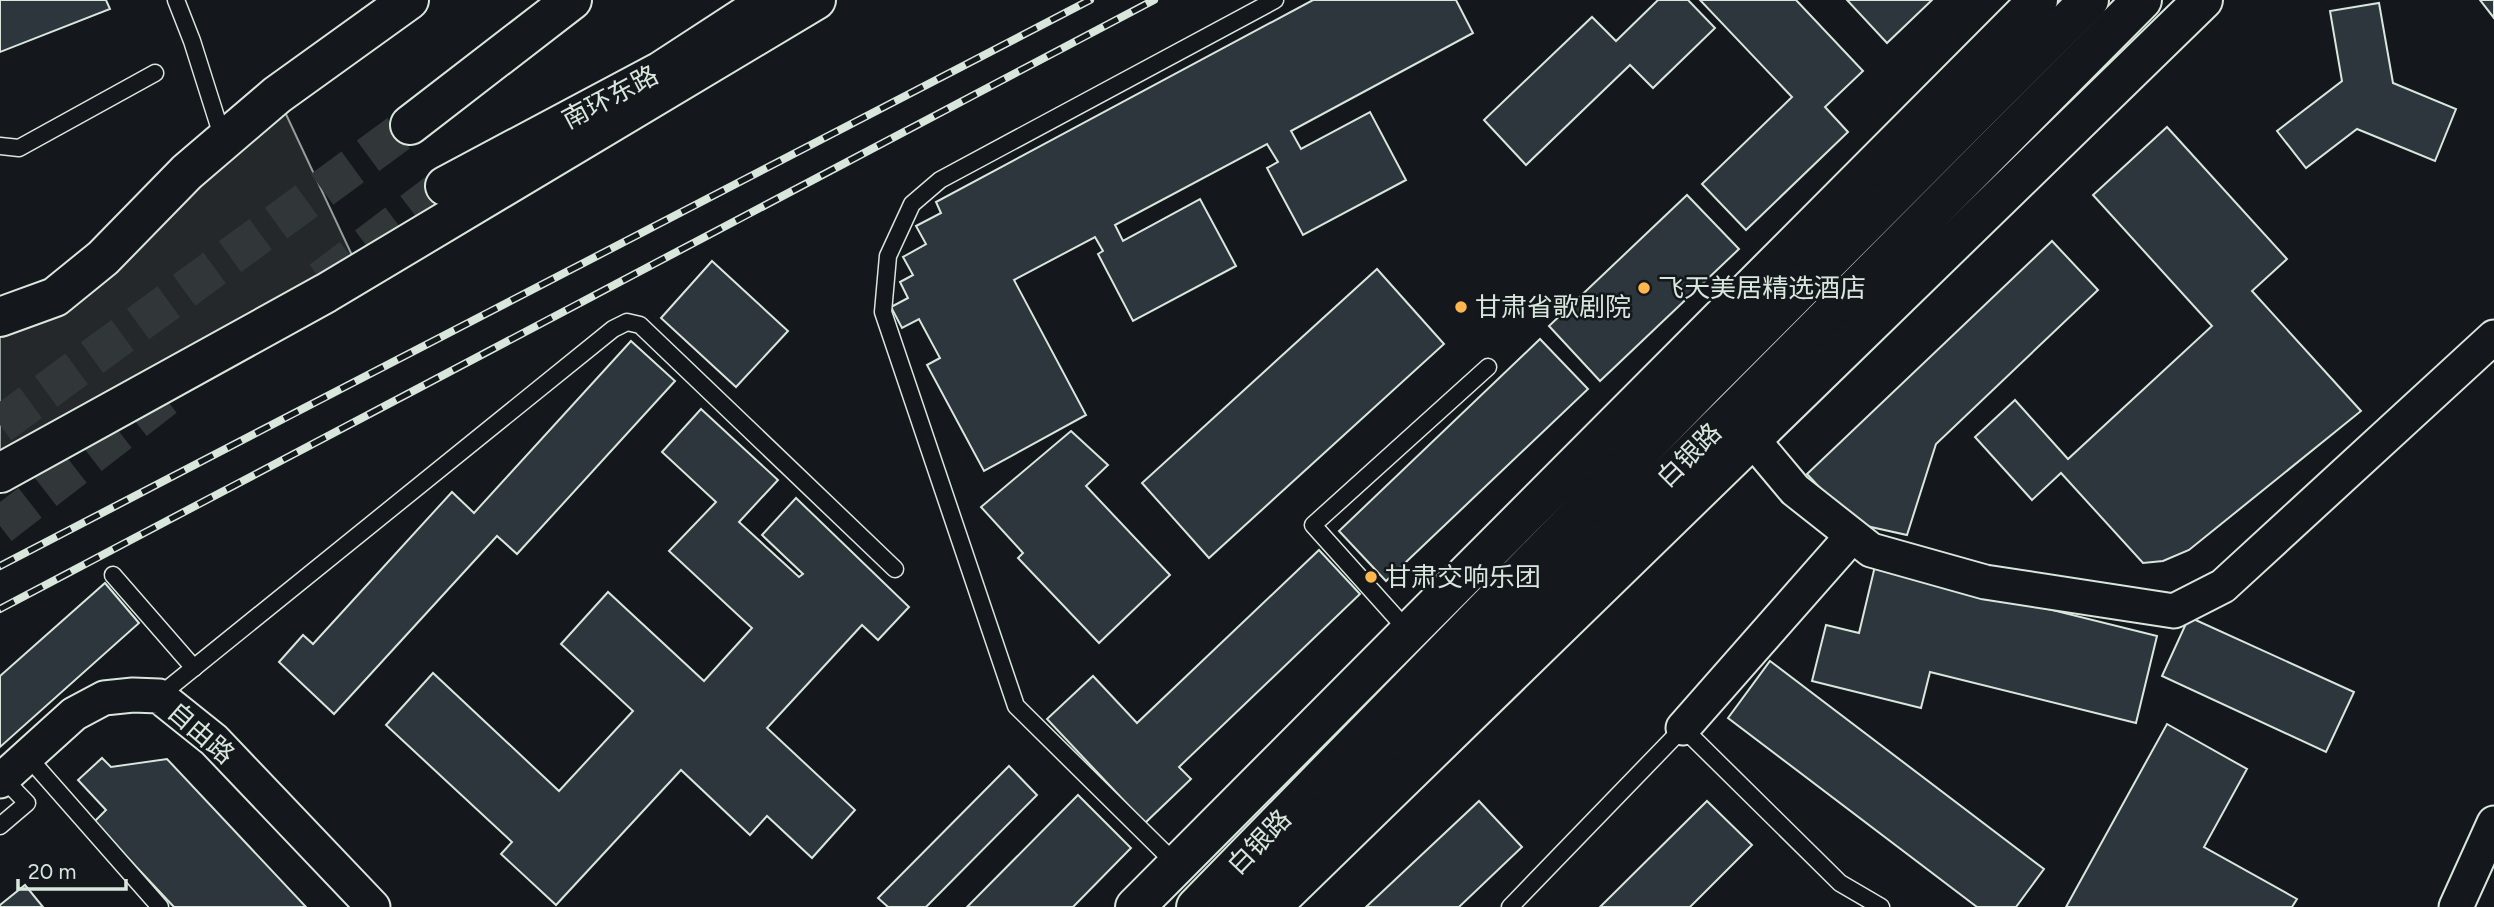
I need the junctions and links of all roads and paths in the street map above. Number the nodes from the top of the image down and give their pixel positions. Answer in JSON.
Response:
{"nodes":[{"id":1,"x":176,"y":0,"type":"edge"},
{"id":2,"x":409,"y":0,"type":"edge"},
{"id":3,"x":572,"y":0,"type":"edge"},
{"id":4,"x":770,"y":0,"type":"edge"},
{"id":5,"x":816,"y":0,"type":"edge"},
{"id":6,"x":1275,"y":0,"type":"edge"},
{"id":7,"x":2038,"y":0,"type":"edge"},
{"id":8,"x":2089,"y":0,"type":"edge"},
{"id":9,"x":2142,"y":0,"type":"edge"},
{"id":10,"x":2203,"y":0,"type":"edge"},
{"id":11,"x":155,"y":73,"type":"dead end"},
{"id":12,"x":410,"y":125,"type":"tunnel mouth"},
{"id":13,"x":223,"y":141,"type":"junction"},
{"id":14,"x":0,"y":146,"type":"edge"},
{"id":15,"x":445,"y":186,"type":"tunnel mouth"},
{"id":16,"x":0,"y":317,"type":"edge"},
{"id":17,"x":2494,"y":337,"type":"edge"},
{"id":18,"x":1488,"y":367,"type":"dead end"},
{"id":19,"x":1753,"y":440,"type":"junction"},
{"id":20,"x":0,"y":473,"type":"edge"},
{"id":21,"x":1852,"y":536,"type":"junction"},
{"id":22,"x":895,"y":569,"type":"dead end"},
{"id":23,"x":113,"y":575,"type":"dead end"},
{"id":24,"x":1409,"y":632,"type":"junction"},
{"id":25,"x":194,"y":668,"type":"junction"},
{"id":26,"x":159,"y":696,"type":"junction"},
{"id":27,"x":1683,"y":728,"type":"junction"},
{"id":28,"x":10,"y":772,"type":"edge"},
{"id":29,"x":2494,"y":823,"type":"edge"},
{"id":30,"x":0,"y":826,"type":"edge"},
{"id":31,"x":1177,"y":865,"type":"junction"},
{"id":32,"x":160,"y":907,"type":"edge"},
{"id":33,"x":373,"y":907,"type":"edge"},
{"id":34,"x":1135,"y":907,"type":"edge"},
{"id":35,"x":1196,"y":907,"type":"edge"},
{"id":36,"x":1234,"y":907,"type":"edge"},
{"id":37,"x":1271,"y":907,"type":"edge"},
{"id":38,"x":1510,"y":907,"type":"edge"},
{"id":39,"x":1881,"y":907,"type":"edge"},
{"id":40,"x":2456,"y":907,"type":"edge"}],
"edges":[{"from":1,"to":13,"type":"lane"},
{"from":2,"to":13,"type":"main road"},
{"from":3,"to":12,"type":"main road"},
{"from":4,"to":15,"type":"main road","name":"南环东路"},
{"from":5,"to":20,"type":"main road"},
{"from":6,"to":31,"type":"lane"},
{"from":7,"to":24,"type":"main road"},
{"from":8,"to":35,"type":"main road","name":"白银路"},
{"from":9,"to":36,"type":"main road","name":"白银路"},
{"from":10,"to":19,"type":"main road"},
{"from":11,"to":14,"type":"lane"},
{"from":13,"to":16,"type":"main road"},
{"from":17,"to":21,"type":"street"},
{"from":18,"to":24,"type":"lane"},
{"from":19,"to":21,"type":"street"},
{"from":19,"to":37,"type":"main road"},
{"from":21,"to":27,"type":"street"},
{"from":22,"to":25,"type":"lane"},
{"from":23,"to":25,"type":"lane"},
{"from":24,"to":31,"type":"main road"},
{"from":25,"to":26,"type":"lane"},
{"from":26,"to":28,"type":"street","name":"自由路"},
{"from":26,"to":33,"type":"street","name":"自由路"},
{"from":27,"to":38,"type":"lane"},
{"from":27,"to":39,"type":"lane"},
{"from":28,"to":30,"type":"lane"},
{"from":28,"to":32,"type":"lane"},
{"from":29,"to":40,"type":"street"},
{"from":31,"to":34,"type":"main road"}]}
